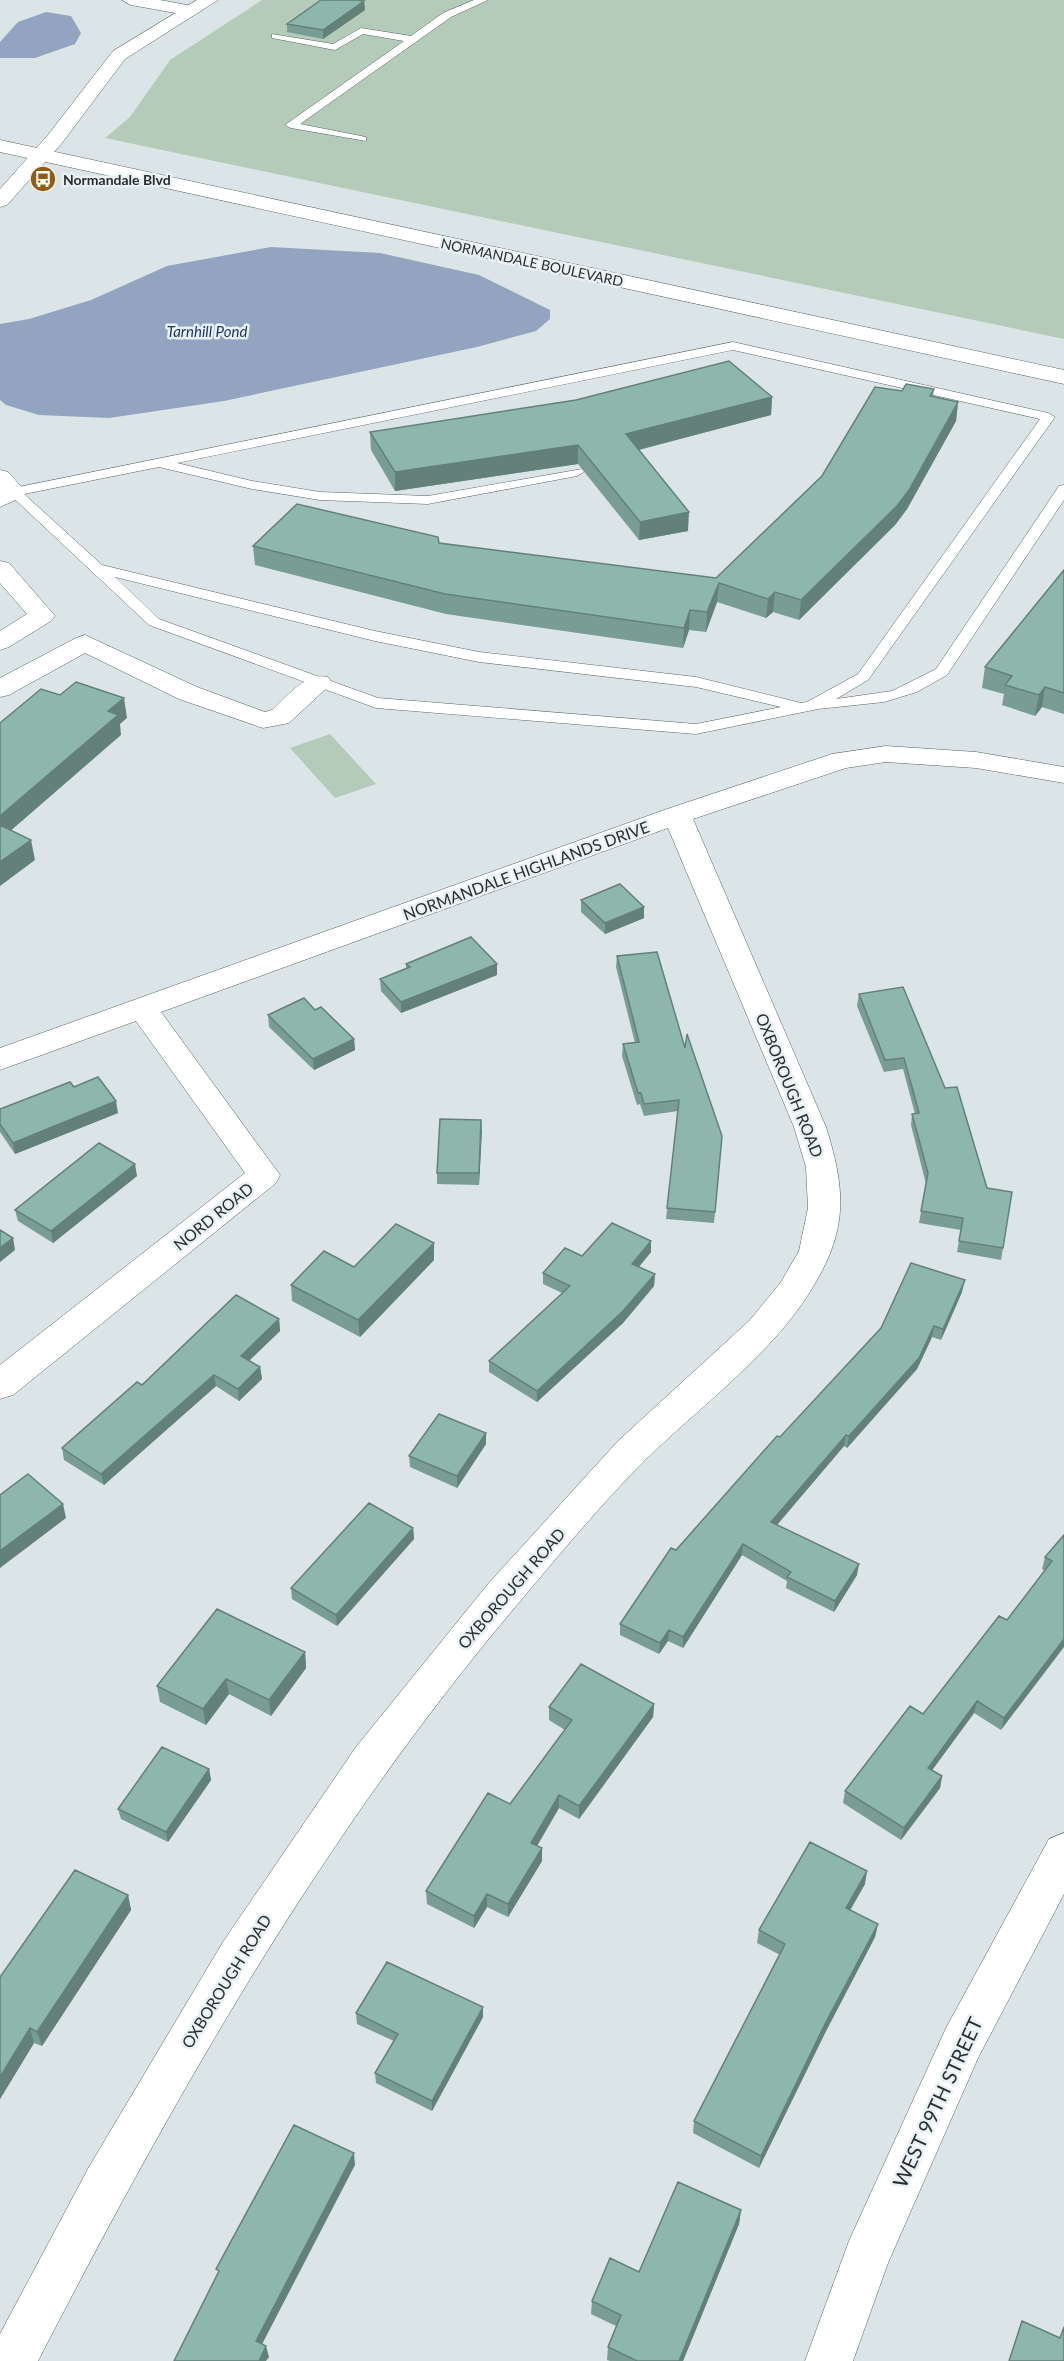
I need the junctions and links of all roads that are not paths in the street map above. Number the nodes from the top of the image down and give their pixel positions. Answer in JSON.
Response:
{"nodes":[{"id":1,"x":131,"y":0,"type":"edge"},
{"id":2,"x":209,"y":0,"type":"edge"},
{"id":3,"x":483,"y":0,"type":"edge"},
{"id":4,"x":192,"y":11,"type":"junction"},
{"id":5,"x":276,"y":36,"type":"dead end"},
{"id":6,"x":412,"y":39,"type":"junction"},
{"id":7,"x":0,"y":127,"type":"edge"},
{"id":8,"x":55,"y":139,"type":"junction"},
{"id":9,"x":362,"y":139,"type":"dead end"},
{"id":10,"x":0,"y":146,"type":"edge"},
{"id":11,"x":41,"y":155,"type":"junction"},
{"id":12,"x":0,"y":201,"type":"edge"},
{"id":13,"x":702,"y":278,"type":"dead end"},
{"id":14,"x":1064,"y":377,"type":"edge"},
{"id":15,"x":1048,"y":417,"type":"junction"},
{"id":16,"x":1064,"y":420,"type":"edge"},
{"id":17,"x":158,"y":463,"type":"junction"},
{"id":18,"x":577,"y":472,"type":"edge"},
{"id":19,"x":1064,"y":489,"type":"edge"},
{"id":20,"x":5,"y":490,"type":"edge"},
{"id":21,"x":0,"y":568,"type":"edge"},
{"id":22,"x":96,"y":569,"type":"junction"},
{"id":23,"x":42,"y":616,"type":"junction"},
{"id":24,"x":0,"y":642,"type":"edge"},
{"id":25,"x":85,"y":643,"type":"junction"},
{"id":26,"x":319,"y":684,"type":"junction"},
{"id":27,"x":0,"y":689,"type":"edge"},
{"id":28,"x":806,"y":707,"type":"junction"},
{"id":29,"x":1064,"y":775,"type":"edge"},
{"id":30,"x":678,"y":815,"type":"junction"},
{"id":31,"x":142,"y":1008,"type":"junction"},
{"id":32,"x":0,"y":1059,"type":"edge"},
{"id":33,"x":0,"y":1385,"type":"edge"},
{"id":34,"x":1064,"y":1852,"type":"edge"},
{"id":35,"x":12,"y":2361,"type":"edge"},
{"id":36,"x":830,"y":2361,"type":"edge"}],
"edges":[{"from":1,"to":4,"type":"street"},
{"from":2,"to":4,"type":"street"},
{"from":3,"to":6,"type":"lane"},
{"from":4,"to":8,"type":"street"},
{"from":5,"to":6,"type":"lane"},
{"from":6,"to":9,"type":"lane"},
{"from":7,"to":8,"type":"street","name":"NORMANDALE BOULEVARD"},
{"from":8,"to":11,"type":"street"},
{"from":8,"to":13,"type":"street","name":"NORMANDALE BOULEVARD"},
{"from":10,"to":11,"type":"street","name":"NORMANDALE BOULEVARD"},
{"from":11,"to":12,"type":"street"},
{"from":11,"to":14,"type":"street","name":"NORMANDALE BOULEVARD"},
{"from":15,"to":16,"type":"lane"},
{"from":15,"to":17,"type":"lane"},
{"from":15,"to":28,"type":"lane"},
{"from":17,"to":18,"type":"lane"},
{"from":17,"to":20,"type":"lane"},
{"from":19,"to":28,"type":"lane"},
{"from":20,"to":22,"type":"lane"},
{"from":21,"to":23,"type":"street"},
{"from":22,"to":26,"type":"lane"},
{"from":22,"to":28,"type":"lane"},
{"from":23,"to":24,"type":"street"},
{"from":23,"to":25,"type":"street"},
{"from":25,"to":26,"type":"street"},
{"from":25,"to":27,"type":"street"},
{"from":26,"to":28,"type":"lane"},
{"from":29,"to":30,"type":"street","name":"NORMANDALE HIGHLANDS DRIVE"},
{"from":30,"to":31,"type":"street","name":"NORMANDALE HIGHLANDS DRIVE"},
{"from":30,"to":35,"type":"street","name":"OXBOROUGH ROAD"},
{"from":31,"to":32,"type":"street","name":"NORMANDALE HIGHLANDS DRIVE"},
{"from":31,"to":33,"type":"street","name":"NORD ROAD"},
{"from":34,"to":36,"type":"street","name":"WEST 99TH STREET"}]}
